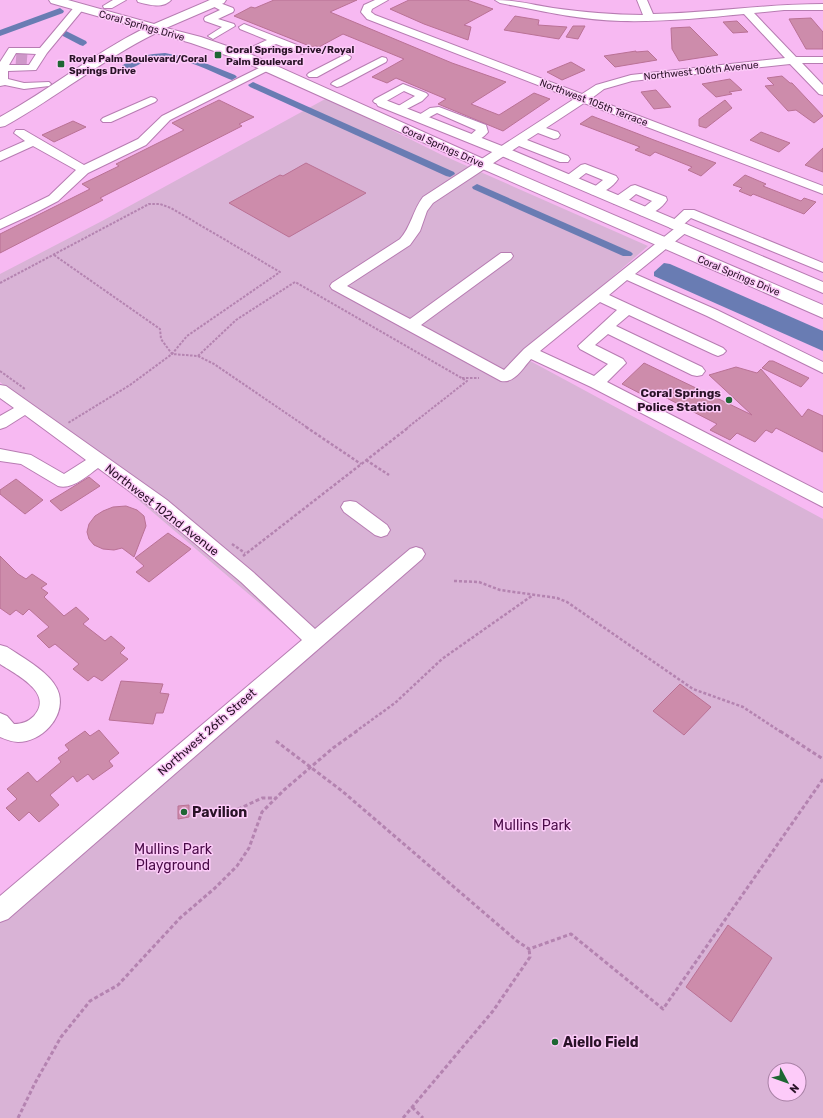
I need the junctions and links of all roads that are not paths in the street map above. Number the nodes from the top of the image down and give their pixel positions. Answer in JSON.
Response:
{"nodes":[{"id":1,"x":55,"y":0,"type":"edge"},
{"id":2,"x":121,"y":0,"type":"edge"},
{"id":3,"x":142,"y":0,"type":"edge"},
{"id":4,"x":166,"y":0,"type":"edge"},
{"id":5,"x":383,"y":0,"type":"edge"},
{"id":6,"x":500,"y":0,"type":"edge"},
{"id":7,"x":642,"y":0,"type":"edge"},
{"id":8,"x":211,"y":1,"type":"edge"},
{"id":9,"x":84,"y":4,"type":"edge"},
{"id":10,"x":108,"y":6,"type":"junction"},
{"id":11,"x":823,"y":7,"type":"edge"},
{"id":12,"x":746,"y":10,"type":"junction"},
{"id":13,"x":649,"y":18,"type":"junction"},
{"id":14,"x":154,"y":24,"type":"junction"},
{"id":15,"x":244,"y":27,"type":"dead end"},
{"id":16,"x":213,"y":36,"type":"junction"},
{"id":17,"x":275,"y":40,"type":"junction"},
{"id":18,"x":254,"y":50,"type":"junction"},
{"id":19,"x":303,"y":52,"type":"dead end"},
{"id":20,"x":37,"y":57,"type":"junction"},
{"id":21,"x":346,"y":58,"type":"dead end"},
{"id":22,"x":382,"y":60,"type":"dead end"},
{"id":23,"x":793,"y":60,"type":"junction"},
{"id":24,"x":823,"y":60,"type":"edge"},
{"id":25,"x":8,"y":62,"type":"junction"},
{"id":26,"x":267,"y":67,"type":"junction"},
{"id":27,"x":313,"y":75,"type":"junction"},
{"id":28,"x":2,"y":82,"type":"edge"},
{"id":29,"x":337,"y":84,"type":"junction"},
{"id":30,"x":27,"y":90,"type":"junction"},
{"id":31,"x":351,"y":90,"type":"dead end"},
{"id":32,"x":823,"y":92,"type":"edge"},
{"id":33,"x":364,"y":96,"type":"dead end"},
{"id":34,"x":583,"y":98,"type":"junction"},
{"id":35,"x":151,"y":100,"type":"dead end"},
{"id":36,"x":378,"y":101,"type":"junction"},
{"id":37,"x":399,"y":110,"type":"junction"},
{"id":38,"x":0,"y":112,"type":"edge"},
{"id":39,"x":107,"y":120,"type":"dead end"},
{"id":40,"x":0,"y":123,"type":"edge"},
{"id":41,"x":537,"y":129,"type":"junction"},
{"id":42,"x":20,"y":133,"type":"dead end"},
{"id":43,"x":554,"y":135,"type":"dead end"},
{"id":44,"x":34,"y":141,"type":"junction"},
{"id":45,"x":518,"y":141,"type":"junction"},
{"id":46,"x":502,"y":151,"type":"junction"},
{"id":47,"x":0,"y":157,"type":"edge"},
{"id":48,"x":482,"y":164,"type":"junction"},
{"id":49,"x":84,"y":170,"type":"junction"},
{"id":50,"x":548,"y":170,"type":"junction"},
{"id":51,"x":823,"y":190,"type":"edge"},
{"id":52,"x":0,"y":225,"type":"edge"},
{"id":53,"x":679,"y":226,"type":"junction"},
{"id":54,"x":665,"y":243,"type":"junction"},
{"id":55,"x":506,"y":256,"type":"dead end"},
{"id":56,"x":823,"y":268,"type":"edge"},
{"id":57,"x":626,"y":274,"type":"junction"},
{"id":58,"x":823,"y":288,"type":"edge"},
{"id":59,"x":599,"y":296,"type":"junction"},
{"id":60,"x":627,"y":309,"type":"junction"},
{"id":61,"x":823,"y":312,"type":"edge"},
{"id":62,"x":411,"y":326,"type":"junction"},
{"id":63,"x":606,"y":327,"type":"junction"},
{"id":64,"x":718,"y":351,"type":"dead end"},
{"id":65,"x":529,"y":352,"type":"junction"},
{"id":66,"x":823,"y":368,"type":"edge"},
{"id":67,"x":697,"y":371,"type":"dead end"},
{"id":68,"x":596,"y":383,"type":"junction"},
{"id":69,"x":0,"y":390,"type":"edge"},
{"id":70,"x":25,"y":408,"type":"junction"},
{"id":71,"x":0,"y":423,"type":"edge"},
{"id":72,"x":0,"y":455,"type":"edge"},
{"id":73,"x":98,"y":460,"type":"junction"},
{"id":74,"x":823,"y":501,"type":"edge"},
{"id":75,"x":350,"y":507,"type":"dead end"},
{"id":76,"x":381,"y":530,"type":"dead end"},
{"id":77,"x":416,"y":554,"type":"dead end"},
{"id":78,"x":314,"y":640,"type":"junction"},
{"id":79,"x":0,"y":653,"type":"edge"},
{"id":80,"x":0,"y":722,"type":"edge"},
{"id":81,"x":0,"y":911,"type":"edge"}],
"edges":[{"from":1,"to":9,"type":"main road","name":"Coral Springs Drive"},
{"from":2,"to":10,"type":"street"},
{"from":3,"to":4,"type":"street"},
{"from":5,"to":34,"type":"street","name":"Northwest 105th Terrace"},
{"from":6,"to":13,"type":"street"},
{"from":7,"to":13,"type":"street"},
{"from":8,"to":14,"type":"main road"},
{"from":8,"to":16,"type":"street"},
{"from":9,"to":10,"type":"main road","name":"Coral Springs Drive"},
{"from":9,"to":14,"type":"main road","name":"Coral Springs Drive"},
{"from":9,"to":20,"type":"street"},
{"from":10,"to":14,"type":"main road","name":"Coral Springs Drive"},
{"from":11,"to":12,"type":"street"},
{"from":12,"to":13,"type":"street"},
{"from":12,"to":23,"type":"street"},
{"from":14,"to":16,"type":"main road","name":"Coral Springs Drive"},
{"from":14,"to":26,"type":"main road","name":"Coral Springs Drive"},
{"from":14,"to":30,"type":"main road"},
{"from":14,"to":40,"type":"main road"},
{"from":15,"to":17,"type":"street"},
{"from":16,"to":18,"type":"main road","name":"Coral Springs Drive"},
{"from":17,"to":18,"type":"street"},
{"from":17,"to":19,"type":"street"},
{"from":18,"to":27,"type":"main road","name":"Coral Springs Drive"},
{"from":20,"to":25,"type":"street"},
{"from":20,"to":25,"type":"street"},
{"from":21,"to":27,"type":"street"},
{"from":22,"to":29,"type":"street"},
{"from":23,"to":24,"type":"street","name":"Northwest 106th Avenue"},
{"from":23,"to":32,"type":"street"},
{"from":23,"to":34,"type":"street","name":"Northwest 106th Avenue"},
{"from":25,"to":28,"type":"street"},
{"from":26,"to":48,"type":"main road","name":"Coral Springs Drive"},
{"from":26,"to":49,"type":"street"},
{"from":27,"to":29,"type":"main road","name":"Coral Springs Drive"},
{"from":28,"to":30,"type":"street"},
{"from":29,"to":31,"type":"main road","name":"Coral Springs Drive"},
{"from":30,"to":38,"type":"main road"},
{"from":33,"to":36,"type":"main road","name":"Coral Springs Drive"},
{"from":34,"to":41,"type":"street","name":"Northwest 106th Avenue"},
{"from":34,"to":51,"type":"street","name":"Northwest 105th Terrace"},
{"from":35,"to":39,"type":"street"},
{"from":36,"to":37,"type":"main road","name":"Coral Springs Drive"},
{"from":36,"to":37,"type":"street"},
{"from":37,"to":46,"type":"main road","name":"Coral Springs Drive"},
{"from":41,"to":43,"type":"street"},
{"from":41,"to":45,"type":"street","name":"Northwest 106th Avenue"},
{"from":42,"to":44,"type":"street"},
{"from":44,"to":47,"type":"street"},
{"from":44,"to":49,"type":"street"},
{"from":45,"to":46,"type":"street","name":"Northwest 106th Avenue"},
{"from":45,"to":50,"type":"street"},
{"from":46,"to":48,"type":"street","name":"Northwest 106th Avenue"},
{"from":46,"to":50,"type":"main road","name":"Coral Springs Drive"},
{"from":48,"to":54,"type":"main road","name":"Coral Springs Drive"},
{"from":48,"to":62,"type":"street","name":"Northwest 106th Avenue"},
{"from":49,"to":52,"type":"street"},
{"from":50,"to":53,"type":"main road","name":"Coral Springs Drive"},
{"from":53,"to":54,"type":"street"},
{"from":53,"to":56,"type":"street"},
{"from":53,"to":58,"type":"main road","name":"Coral Springs Drive"},
{"from":54,"to":57,"type":"street"},
{"from":54,"to":61,"type":"main road","name":"Coral Springs Drive"},
{"from":55,"to":62,"type":"street"},
{"from":57,"to":59,"type":"street"},
{"from":57,"to":66,"type":"street"},
{"from":59,"to":60,"type":"street"},
{"from":59,"to":65,"type":"street"},
{"from":60,"to":63,"type":"street"},
{"from":60,"to":64,"type":"street"},
{"from":62,"to":65,"type":"street"},
{"from":63,"to":67,"type":"street"},
{"from":63,"to":68,"type":"street"},
{"from":65,"to":68,"type":"street"},
{"from":68,"to":74,"type":"street"},
{"from":69,"to":70,"type":"street","name":"Northwest 102nd Avenue"},
{"from":70,"to":71,"type":"street"},
{"from":70,"to":73,"type":"street","name":"Northwest 102nd Avenue"},
{"from":72,"to":73,"type":"street"},
{"from":73,"to":78,"type":"street","name":"Northwest 102nd Avenue"},
{"from":75,"to":76,"type":"street"},
{"from":77,"to":78,"type":"street","name":"Northwest 26th Street"},
{"from":78,"to":81,"type":"street","name":"Northwest 26th Street"},
{"from":79,"to":80,"type":"street"}]}
